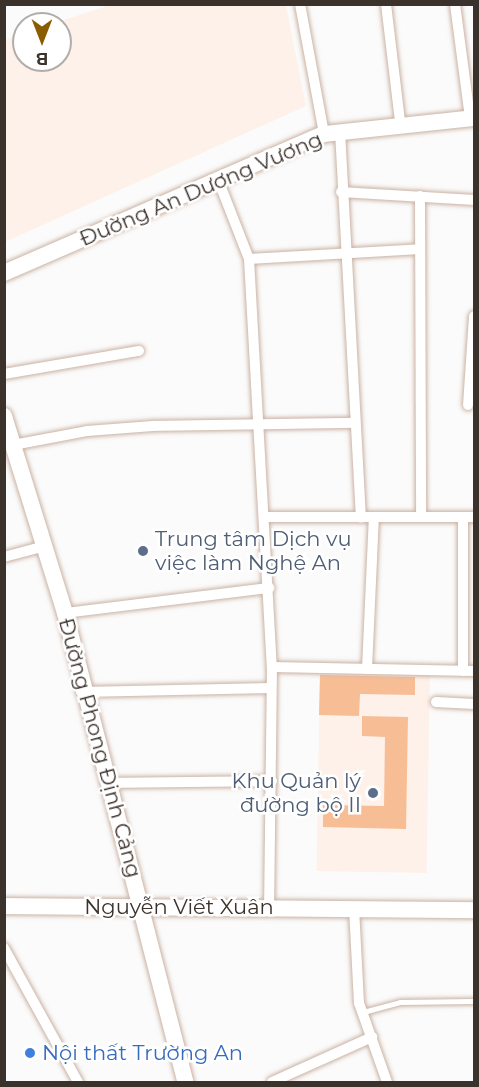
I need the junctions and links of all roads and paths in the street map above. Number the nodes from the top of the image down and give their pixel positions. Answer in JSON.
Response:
{"nodes":[{"id":1,"x":300,"y":4,"type":"edge"},
{"id":2,"x":386,"y":4,"type":"edge"},
{"id":3,"x":455,"y":4,"type":"edge"},
{"id":4,"x":472,"y":118,"type":"edge"},
{"id":5,"x":400,"y":122,"type":"junction"},
{"id":6,"x":332,"y":133,"type":"junction"},
{"id":7,"x":219,"y":182,"type":"junction"},
{"id":8,"x":341,"y":192,"type":"junction"},
{"id":9,"x":420,"y":196,"type":"junction"},
{"id":10,"x":474,"y":200,"type":"edge"},
{"id":11,"x":420,"y":249,"type":"junction"},
{"id":12,"x":345,"y":252,"type":"junction"},
{"id":13,"x":249,"y":259,"type":"junction"},
{"id":14,"x":4,"y":273,"type":"edge"},
{"id":15,"x":474,"y":316,"type":"edge"},
{"id":16,"x":139,"y":351,"type":"dead end"},
{"id":17,"x":4,"y":374,"type":"edge"},
{"id":18,"x":468,"y":405,"type":"dead end"},
{"id":19,"x":4,"y":416,"type":"edge"},
{"id":20,"x":254,"y":423,"type":"junction"},
{"id":21,"x":354,"y":423,"type":"junction"},
{"id":22,"x":13,"y":445,"type":"junction"},
{"id":23,"x":264,"y":517,"type":"junction"},
{"id":24,"x":361,"y":517,"type":"junction"},
{"id":25,"x":374,"y":517,"type":"junction"},
{"id":26,"x":421,"y":517,"type":"junction"},
{"id":27,"x":469,"y":517,"type":"edge"},
{"id":28,"x":42,"y":547,"type":"junction"},
{"id":29,"x":4,"y":557,"type":"edge"},
{"id":30,"x":269,"y":588,"type":"junction"},
{"id":31,"x":65,"y":614,"type":"junction"},
{"id":32,"x":272,"y":667,"type":"junction"},
{"id":33,"x":368,"y":669,"type":"junction"},
{"id":34,"x":469,"y":671,"type":"edge"},
{"id":35,"x":271,"y":688,"type":"junction"},
{"id":36,"x":81,"y":692,"type":"junction"},
{"id":37,"x":436,"y":702,"type":"dead end"},
{"id":38,"x":474,"y":704,"type":"edge"},
{"id":39,"x":272,"y":781,"type":"junction"},
{"id":40,"x":108,"y":783,"type":"junction"},
{"id":41,"x":4,"y":906,"type":"edge"},
{"id":42,"x":269,"y":906,"type":"junction"},
{"id":43,"x":142,"y":907,"type":"junction"},
{"id":44,"x":354,"y":908,"type":"junction"},
{"id":45,"x":474,"y":910,"type":"edge"},
{"id":46,"x":4,"y":948,"type":"edge"},
{"id":47,"x":474,"y":1001,"type":"edge"},
{"id":48,"x":363,"y":1012,"type":"junction"},
{"id":49,"x":372,"y":1037,"type":"junction"},
{"id":50,"x":286,"y":1079,"type":"edge"},
{"id":51,"x":78,"y":1083,"type":"edge"},
{"id":52,"x":185,"y":1083,"type":"edge"},
{"id":53,"x":272,"y":1083,"type":"edge"},
{"id":54,"x":387,"y":1083,"type":"edge"}],
"edges":[{"from":1,"to":6,"type":"street"},
{"from":2,"to":5,"type":"street"},
{"from":3,"to":4,"type":"street"},
{"from":4,"to":5,"type":"street","name":"Đường An Dương Vương"},
{"from":5,"to":6,"type":"street","name":"Đường An Dương Vương"},
{"from":6,"to":7,"type":"street","name":"Đường An Dương Vương"},
{"from":6,"to":8,"type":"street"},
{"from":7,"to":13,"type":"street"},
{"from":7,"to":14,"type":"street","name":"Đường An Dương Vương"},
{"from":8,"to":9,"type":"street"},
{"from":8,"to":12,"type":"street"},
{"from":9,"to":10,"type":"street"},
{"from":9,"to":11,"type":"street"},
{"from":11,"to":12,"type":"street"},
{"from":11,"to":26,"type":"street"},
{"from":12,"to":13,"type":"street"},
{"from":12,"to":21,"type":"street"},
{"from":13,"to":20,"type":"street"},
{"from":15,"to":18,"type":"street"},
{"from":16,"to":17,"type":"street"},
{"from":19,"to":22,"type":"street","name":"Đường Phong Định Cảng"},
{"from":20,"to":21,"type":"street"},
{"from":20,"to":22,"type":"street"},
{"from":20,"to":23,"type":"street"},
{"from":21,"to":24,"type":"street"},
{"from":22,"to":28,"type":"street","name":"Đường Phong Định Cảng"},
{"from":23,"to":24,"type":"street"},
{"from":23,"to":30,"type":"street"},
{"from":24,"to":25,"type":"street"},
{"from":25,"to":26,"type":"street"},
{"from":25,"to":33,"type":"street"},
{"from":26,"to":27,"type":"street"},
{"from":27,"to":34,"type":"street"},
{"from":28,"to":29,"type":"street"},
{"from":28,"to":31,"type":"street","name":"Đường Phong Định Cảng"},
{"from":30,"to":31,"type":"street"},
{"from":30,"to":32,"type":"street"},
{"from":31,"to":36,"type":"street","name":"Đường Phong Định Cảng"},
{"from":32,"to":33,"type":"street"},
{"from":32,"to":35,"type":"street"},
{"from":33,"to":34,"type":"street"},
{"from":35,"to":36,"type":"street"},
{"from":35,"to":39,"type":"street"},
{"from":36,"to":40,"type":"street","name":"Đường Phong Định Cảng"},
{"from":37,"to":38,"type":"street"},
{"from":39,"to":40,"type":"street"},
{"from":39,"to":42,"type":"street"},
{"from":40,"to":43,"type":"street","name":"Đường Phong Định Cảng"},
{"from":41,"to":43,"type":"street","name":"Nguyễn Viết Xuân"},
{"from":42,"to":43,"type":"street","name":"Nguyễn Viết Xuân"},
{"from":42,"to":44,"type":"street","name":"Nguyễn Viết Xuân"},
{"from":43,"to":52,"type":"street","name":"Đường Phong Định Cảng"},
{"from":44,"to":45,"type":"street","name":"Nguyễn Viết Xuân"},
{"from":44,"to":48,"type":"street"},
{"from":46,"to":51,"type":"street"},
{"from":47,"to":48,"type":"lane"},
{"from":48,"to":49,"type":"street"},
{"from":49,"to":50,"type":"street"},
{"from":49,"to":54,"type":"street"},
{"from":50,"to":53,"type":"street"}]}
